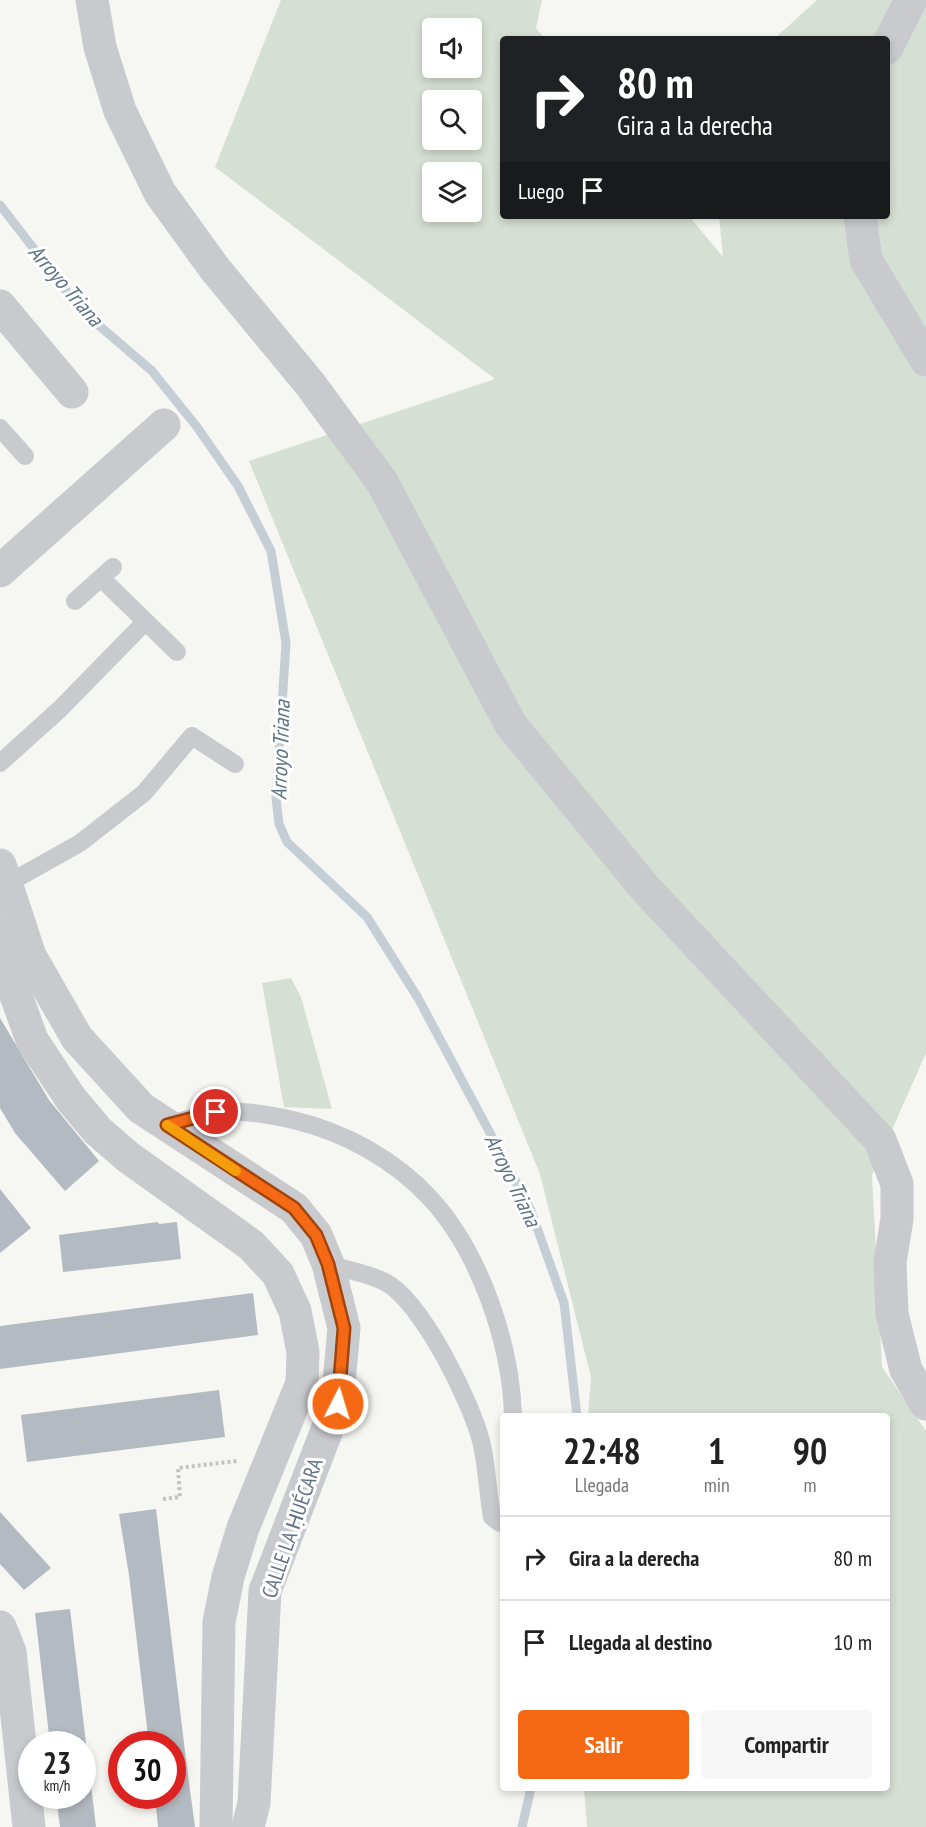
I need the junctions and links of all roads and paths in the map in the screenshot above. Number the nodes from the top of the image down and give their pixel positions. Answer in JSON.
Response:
{"nodes":[{"id":1,"x":92,"y":0,"type":"edge"},
{"id":2,"x":911,"y":0,"type":"edge"},
{"id":3,"x":890,"y":41,"type":"edge"},
{"id":4,"x":860,"y":219,"type":"edge"},
{"id":5,"x":0,"y":306,"type":"edge"},
{"id":6,"x":926,"y":360,"type":"edge"},
{"id":7,"x":72,"y":393,"type":"dead end"},
{"id":8,"x":164,"y":425,"type":"dead end"},
{"id":9,"x":0,"y":428,"type":"edge"},
{"id":10,"x":25,"y":456,"type":"dead end"},
{"id":11,"x":0,"y":571,"type":"edge"},
{"id":12,"x":75,"y":601,"type":"dead end"},
{"id":13,"x":145,"y":622,"type":"junction"},
{"id":14,"x":177,"y":652,"type":"dead end"},
{"id":15,"x":0,"y":763,"type":"edge"},
{"id":16,"x":235,"y":764,"type":"dead end"},
{"id":17,"x":3,"y":874,"type":"edge"},
{"id":18,"x":0,"y":919,"type":"edge"},
{"id":19,"x":0,"y":936,"type":"edge"},
{"id":20,"x":167,"y":1125,"type":"junction"},
{"id":21,"x":328,"y":1264,"type":"junction"},
{"id":22,"x":926,"y":1404,"type":"edge"},
{"id":23,"x":513,"y":1413,"type":"edge"},
{"id":24,"x":247,"y":1460,"type":"dead end"},
{"id":25,"x":163,"y":1499,"type":"dead end"},
{"id":26,"x":500,"y":1523,"type":"edge"},
{"id":27,"x":0,"y":1627,"type":"edge"},
{"id":28,"x":29,"y":1827,"type":"edge"},
{"id":29,"x":216,"y":1827,"type":"edge"},
{"id":30,"x":248,"y":1827,"type":"edge"}],
"edges":[{"from":1,"to":22,"type":"street"},
{"from":2,"to":3,"type":"street"},
{"from":4,"to":6,"type":"street"},
{"from":5,"to":7,"type":"street"},
{"from":8,"to":11,"type":"street"},
{"from":9,"to":10,"type":"lane"},
{"from":12,"to":13,"type":"lane"},
{"from":13,"to":14,"type":"lane"},
{"from":13,"to":15,"type":"lane"},
{"from":16,"to":17,"type":"lane"},
{"from":17,"to":18,"type":"street"},
{"from":17,"to":20,"type":"street","name":"CALLE LA ḤUÉCARA"},
{"from":19,"to":29,"type":"street"},
{"from":20,"to":21,"type":"street","name":"CALLE LA ḤUÉCARA"},
{"from":20,"to":23,"type":"lane"},
{"from":21,"to":26,"type":"lane"},
{"from":21,"to":30,"type":"street","name":"CALLE LA ḤUÉCARA"},
{"from":24,"to":25,"type":"path"},
{"from":27,"to":28,"type":"street"}]}
